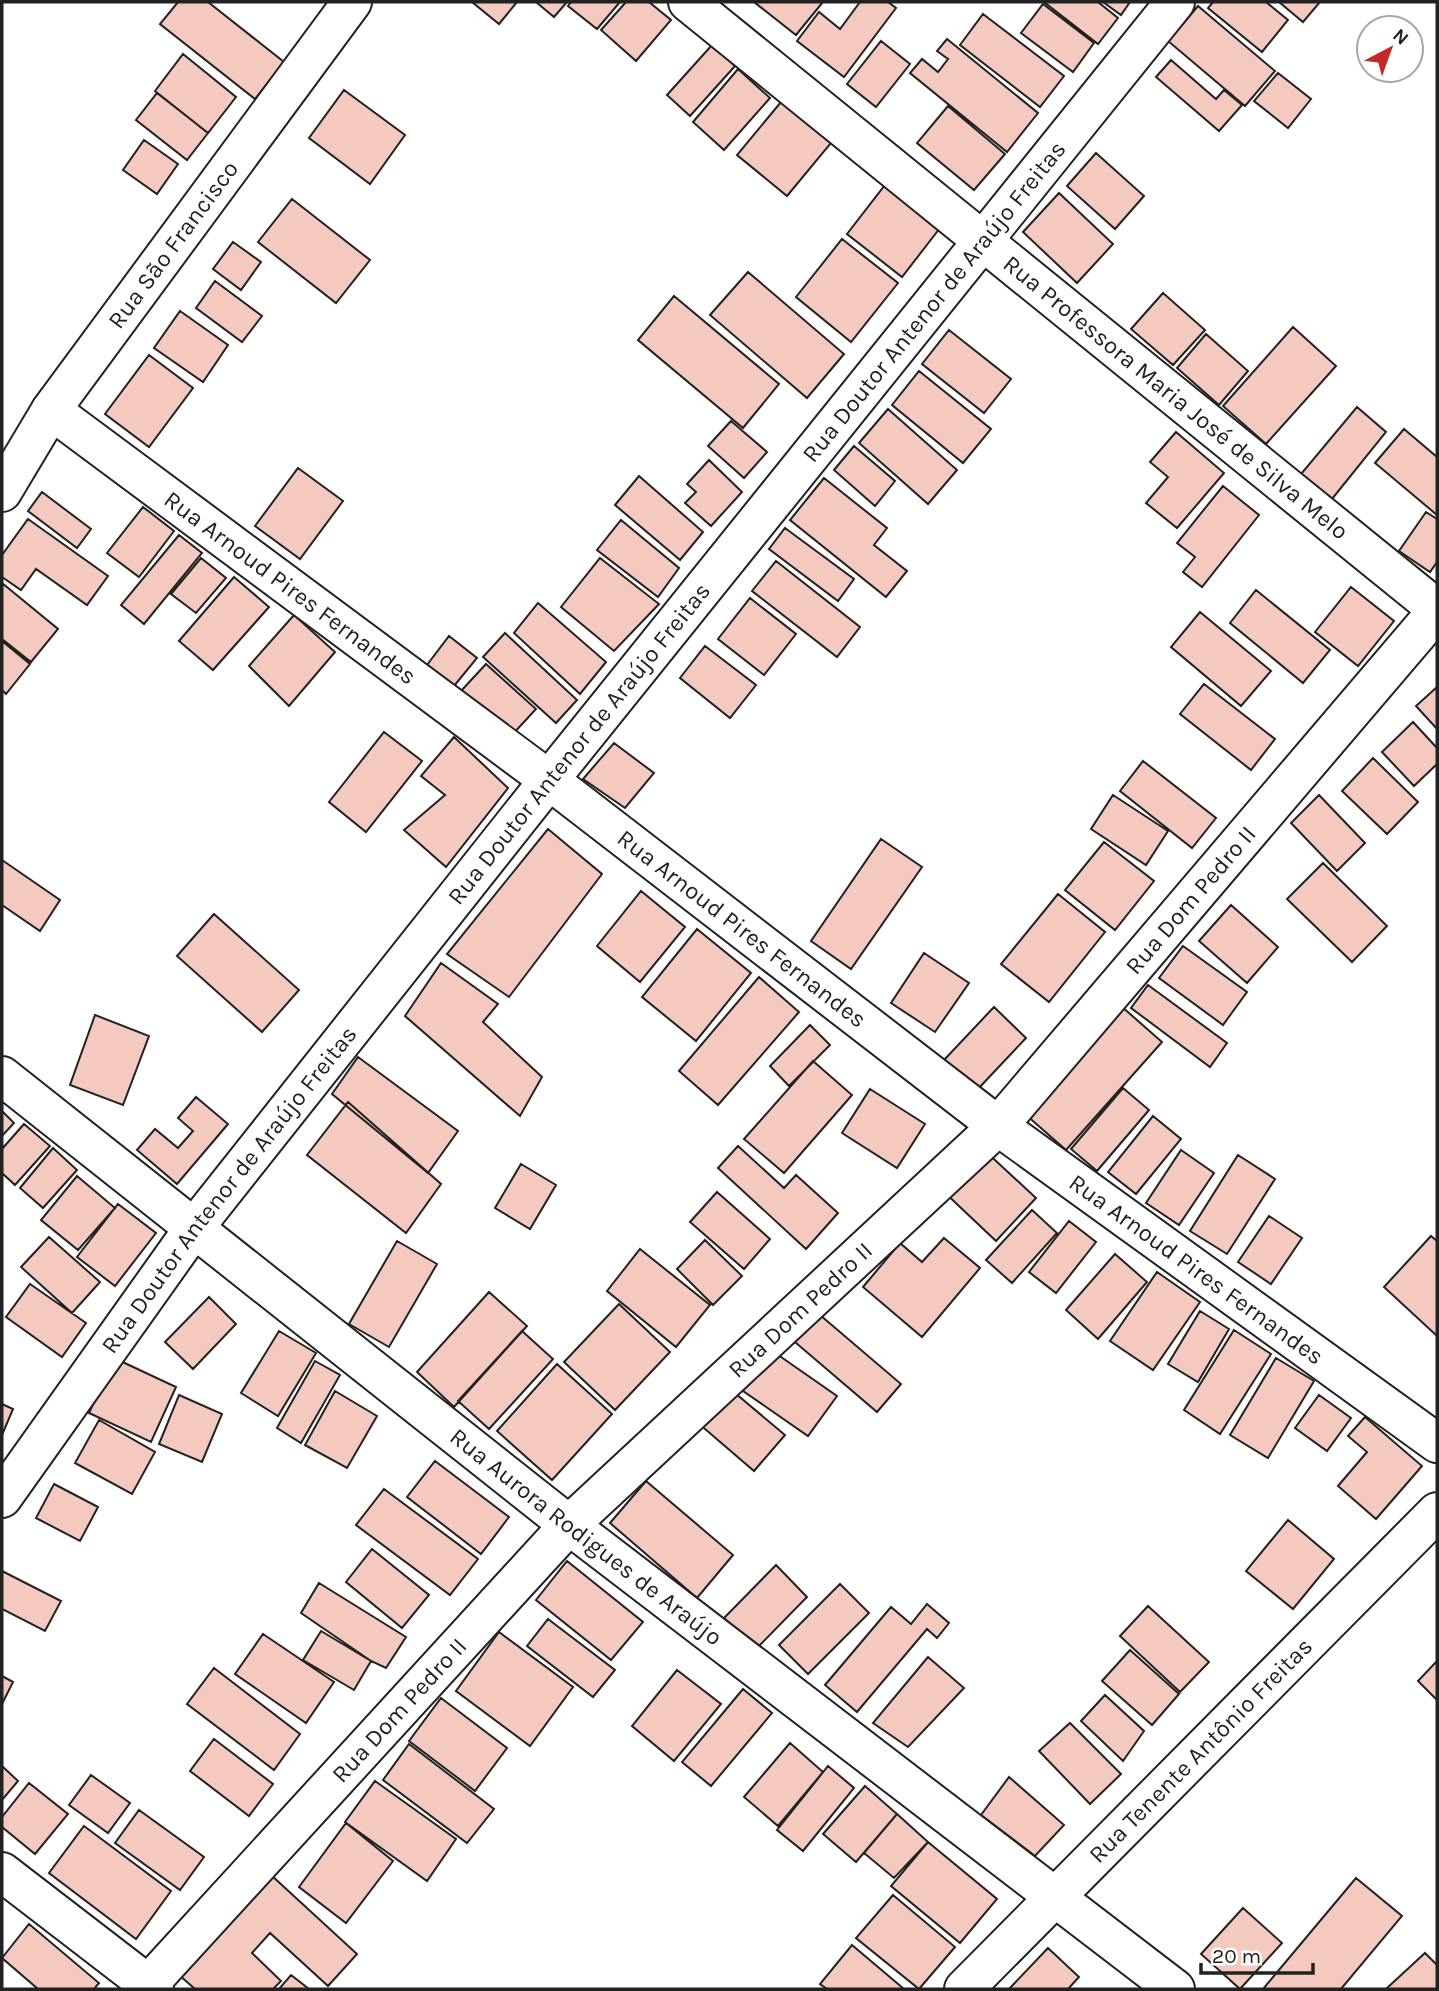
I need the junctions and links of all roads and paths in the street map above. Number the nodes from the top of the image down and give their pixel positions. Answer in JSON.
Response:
{"nodes":[{"id":1,"x":352,"y":2,"type":"edge"},
{"id":2,"x":688,"y":2,"type":"edge"},
{"id":3,"x":1175,"y":2,"type":"edge"},
{"id":4,"x":983,"y":241,"type":"junction"},
{"id":5,"x":51,"y":410,"type":"junction"},
{"id":6,"x":2,"y":492,"type":"edge"},
{"id":7,"x":1437,"y":610,"type":"edge"},
{"id":8,"x":550,"y":780,"type":"junction"},
{"id":9,"x":2,"y":1076,"type":"edge"},
{"id":10,"x":998,"y":1126,"type":"junction"},
{"id":11,"x":194,"y":1228,"type":"junction"},
{"id":12,"x":1437,"y":1443,"type":"edge"},
{"id":13,"x":2,"y":1498,"type":"edge"},
{"id":14,"x":1437,"y":1512,"type":"edge"},
{"id":15,"x":569,"y":1525,"type":"junction"},
{"id":16,"x":2,"y":1872,"type":"edge"},
{"id":17,"x":1054,"y":1896,"type":"junction"},
{"id":18,"x":149,"y":1988,"type":"edge"},
{"id":19,"x":964,"y":1989,"type":"edge"},
{"id":20,"x":1175,"y":1989,"type":"edge"}],
"edges":[{"from":1,"to":5,"type":"street","name":"Rua São Francisco"},
{"from":2,"to":4,"type":"street","name":"Rua Professora Maria José de Silva Melo"},
{"from":3,"to":4,"type":"street","name":"Rua Doutor Antenor de Araújo Freitas"},
{"from":4,"to":7,"type":"street","name":"Rua Professora Maria José de Silva Melo"},
{"from":4,"to":8,"type":"street","name":"Rua Doutor Antenor de Araújo Freitas"},
{"from":5,"to":6,"type":"street","name":"Rua São Francisco"},
{"from":5,"to":8,"type":"street","name":"Rua Arnoud Pires Fernandes"},
{"from":7,"to":10,"type":"street","name":"Rua Dom Pedro II"},
{"from":8,"to":10,"type":"street","name":"Rua Arnoud Pires Fernandes"},
{"from":8,"to":11,"type":"street","name":"Rua Doutor Antenor de Araújo Freitas"},
{"from":9,"to":11,"type":"street","name":"Rua Aurora Rodigues de Araújo"},
{"from":10,"to":12,"type":"street","name":"Rua Arnoud Pires Fernandes"},
{"from":10,"to":15,"type":"street","name":"Rua Dom Pedro II"},
{"from":11,"to":13,"type":"street","name":"Rua Doutor Antenor de Araújo Freitas"},
{"from":11,"to":15,"type":"street","name":"Rua Aurora Rodigues de Araújo"},
{"from":14,"to":17,"type":"street","name":"Rua Tenente Antônio Freitas"},
{"from":15,"to":17,"type":"street","name":"Rua Aurora Rodigues de Araújo"},
{"from":15,"to":18,"type":"street","name":"Rua Dom Pedro II"},
{"from":16,"to":18,"type":"street"},
{"from":17,"to":19,"type":"street","name":"Rua Tenente Antônio Freitas"},
{"from":17,"to":20,"type":"street","name":"Rua Aurora Rodigues de Araújo"}]}
